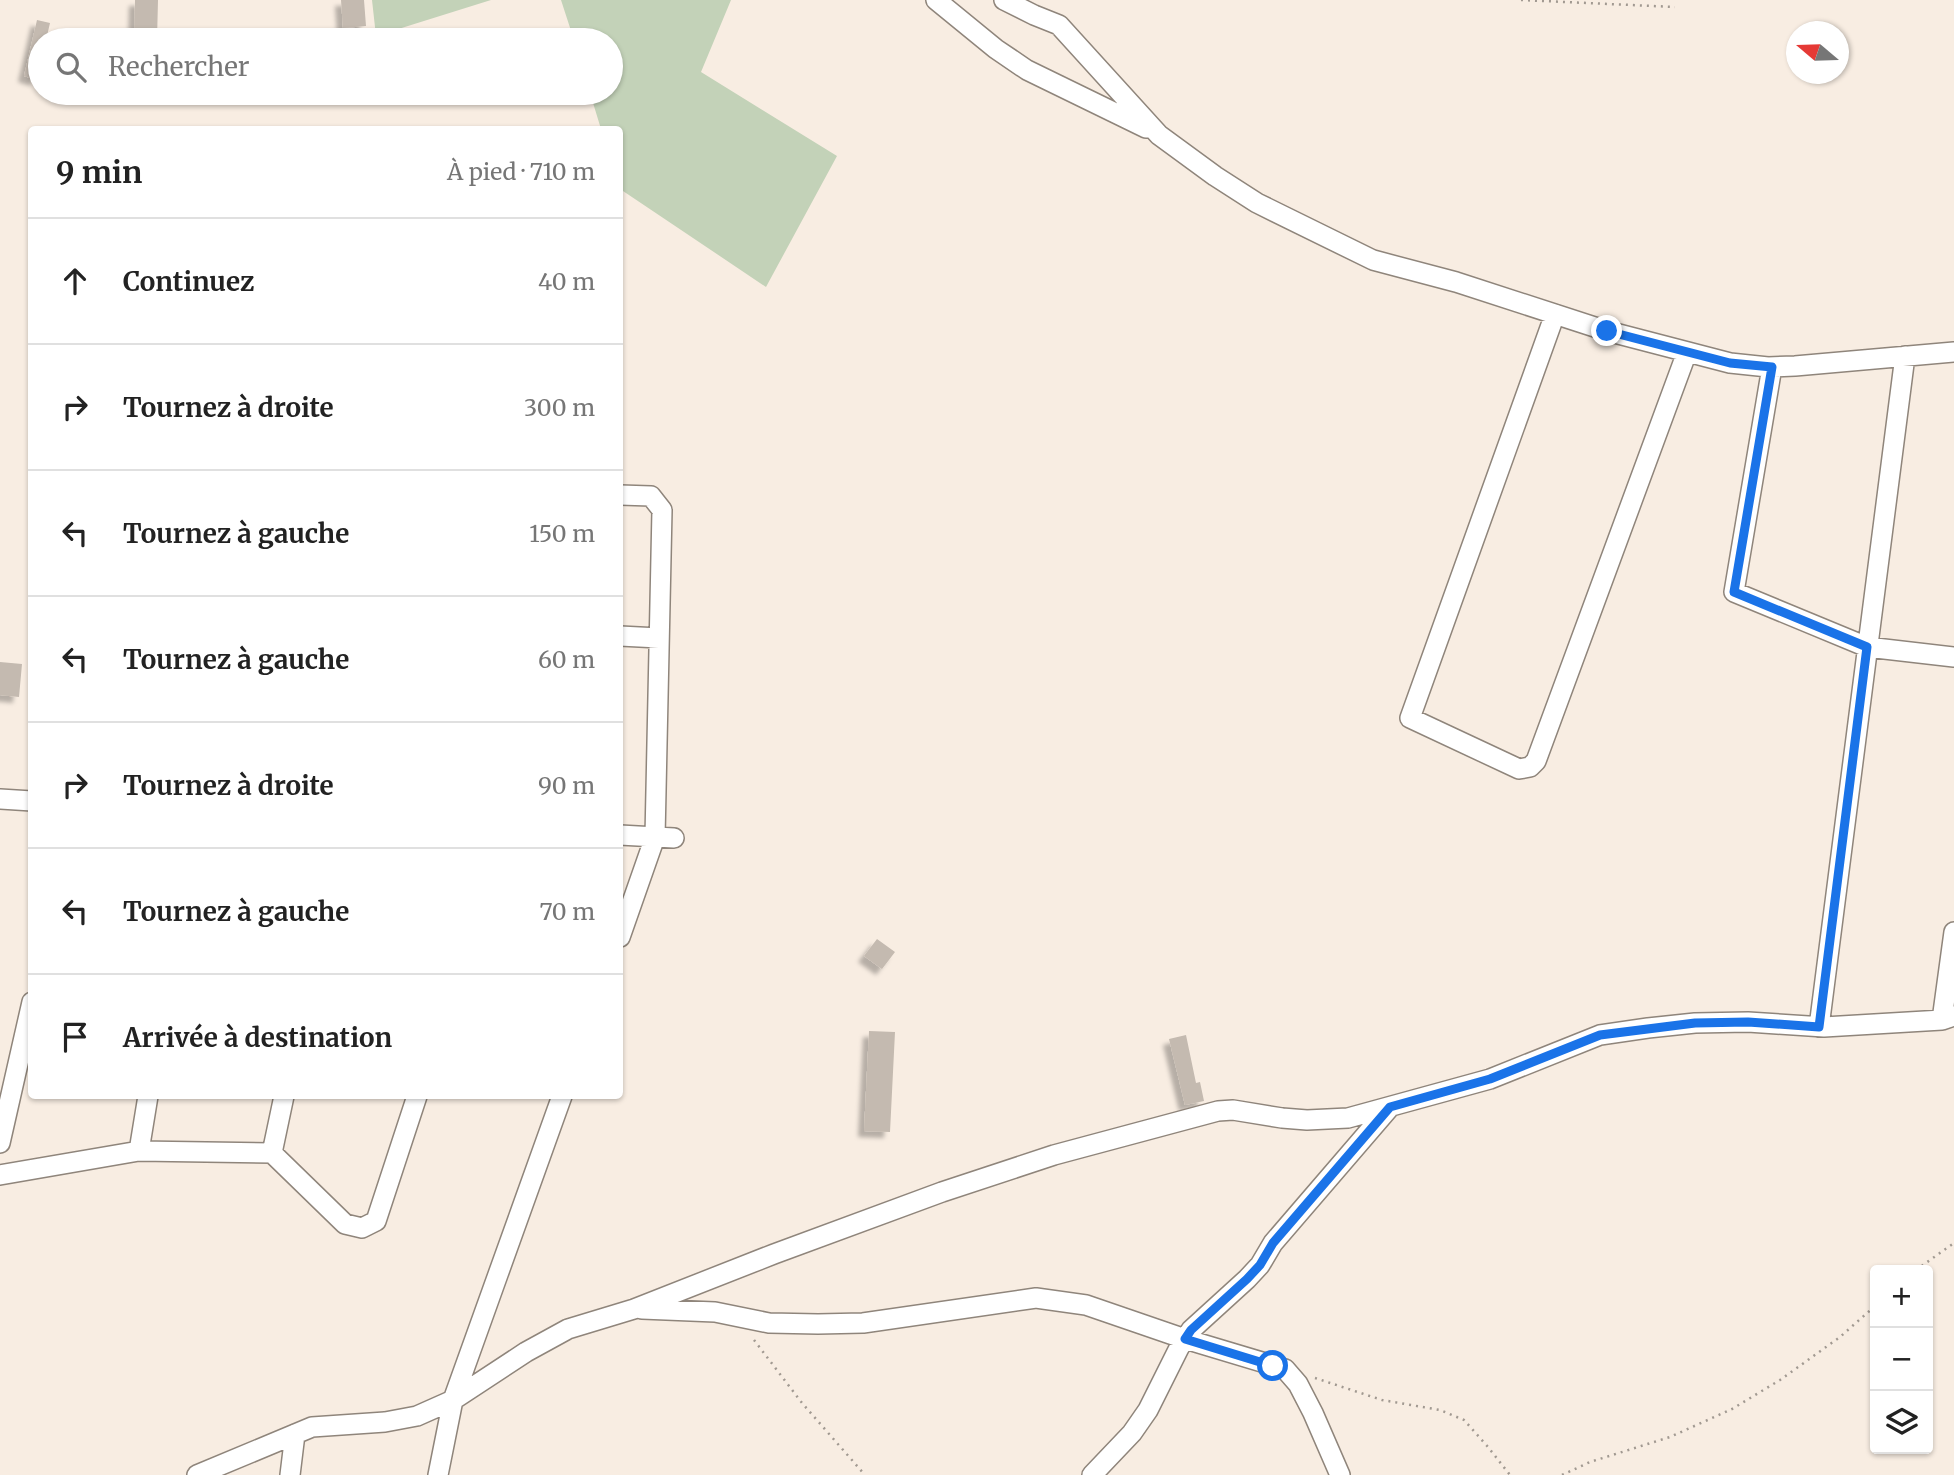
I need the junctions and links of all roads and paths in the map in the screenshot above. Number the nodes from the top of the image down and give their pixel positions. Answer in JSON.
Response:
{"nodes":[{"id":1,"x":936,"y":0,"type":"edge"},
{"id":2,"x":1004,"y":0,"type":"edge"},
{"id":3,"x":1521,"y":0,"type":"edge"},
{"id":4,"x":1675,"y":7,"type":"dead end"},
{"id":5,"x":1159,"y":135,"type":"junction"},
{"id":6,"x":1555,"y":314,"type":"junction"},
{"id":7,"x":1687,"y":352,"type":"junction"},
{"id":8,"x":1954,"y":352,"type":"edge"},
{"id":9,"x":1905,"y":356,"type":"junction"},
{"id":10,"x":1772,"y":367,"type":"junction"},
{"id":11,"x":623,"y":495,"type":"edge"},
{"id":12,"x":623,"y":636,"type":"edge"},
{"id":13,"x":659,"y":638,"type":"junction"},
{"id":14,"x":1867,"y":647,"type":"junction"},
{"id":15,"x":1954,"y":657,"type":"edge"},
{"id":16,"x":0,"y":799,"type":"edge"},
{"id":17,"x":28,"y":801,"type":"edge"},
{"id":18,"x":623,"y":835,"type":"edge"},
{"id":19,"x":665,"y":838,"type":"junction"},
{"id":20,"x":623,"y":930,"type":"edge"},
{"id":21,"x":1954,"y":932,"type":"edge"},
{"id":22,"x":1948,"y":1018,"type":"edge"},
{"id":23,"x":28,"y":1020,"type":"edge"},
{"id":24,"x":1819,"y":1027,"type":"junction"},
{"id":25,"x":148,"y":1099,"type":"edge"},
{"id":26,"x":283,"y":1099,"type":"edge"},
{"id":27,"x":415,"y":1099,"type":"edge"},
{"id":28,"x":561,"y":1099,"type":"edge"},
{"id":29,"x":1390,"y":1107,"type":"junction"},
{"id":30,"x":0,"y":1143,"type":"edge"},
{"id":31,"x":139,"y":1151,"type":"junction"},
{"id":32,"x":272,"y":1153,"type":"junction"},
{"id":33,"x":0,"y":1175,"type":"edge"},
{"id":34,"x":1954,"y":1243,"type":"edge"},
{"id":35,"x":1923,"y":1265,"type":"edge"},
{"id":36,"x":634,"y":1309,"type":"junction"},
{"id":37,"x":1870,"y":1310,"type":"edge"},
{"id":38,"x":741,"y":1318,"type":"junction"},
{"id":39,"x":1185,"y":1339,"type":"junction"},
{"id":40,"x":1285,"y":1369,"type":"junction"},
{"id":41,"x":453,"y":1400,"type":"junction"},
{"id":42,"x":295,"y":1434,"type":"junction"},
{"id":43,"x":197,"y":1475,"type":"edge"},
{"id":44,"x":290,"y":1475,"type":"edge"},
{"id":45,"x":438,"y":1475,"type":"edge"},
{"id":46,"x":865,"y":1475,"type":"edge"},
{"id":47,"x":1092,"y":1475,"type":"edge"},
{"id":48,"x":1340,"y":1475,"type":"edge"},
{"id":49,"x":1510,"y":1475,"type":"edge"},
{"id":50,"x":1562,"y":1475,"type":"edge"}],
"edges":[{"from":1,"to":5,"type":"street"},
{"from":2,"to":5,"type":"street"},
{"from":3,"to":4,"type":"path"},
{"from":5,"to":6,"type":"street"},
{"from":6,"to":7,"type":"street"},
{"from":6,"to":7,"type":"street"},
{"from":7,"to":10,"type":"street"},
{"from":8,"to":9,"type":"street"},
{"from":9,"to":10,"type":"street"},
{"from":9,"to":14,"type":"street"},
{"from":10,"to":14,"type":"street"},
{"from":11,"to":13,"type":"street"},
{"from":12,"to":13,"type":"street"},
{"from":13,"to":19,"type":"street"},
{"from":14,"to":15,"type":"street"},
{"from":14,"to":24,"type":"street"},
{"from":16,"to":17,"type":"street"},
{"from":18,"to":19,"type":"street"},
{"from":19,"to":20,"type":"street"},
{"from":21,"to":22,"type":"street"},
{"from":22,"to":24,"type":"street"},
{"from":23,"to":30,"type":"street"},
{"from":24,"to":29,"type":"street"},
{"from":25,"to":31,"type":"street"},
{"from":26,"to":32,"type":"street"},
{"from":27,"to":32,"type":"street"},
{"from":28,"to":41,"type":"street"},
{"from":29,"to":36,"type":"street"},
{"from":29,"to":39,"type":"street"},
{"from":31,"to":32,"type":"street"},
{"from":31,"to":33,"type":"street"},
{"from":34,"to":35,"type":"path"},
{"from":36,"to":38,"type":"street"},
{"from":36,"to":41,"type":"street"},
{"from":37,"to":50,"type":"path"},
{"from":38,"to":39,"type":"street"},
{"from":38,"to":46,"type":"path"},
{"from":39,"to":40,"type":"street"},
{"from":39,"to":47,"type":"street"},
{"from":40,"to":48,"type":"street"},
{"from":40,"to":49,"type":"path"},
{"from":41,"to":42,"type":"street"},
{"from":41,"to":45,"type":"street"},
{"from":42,"to":43,"type":"street"},
{"from":42,"to":44,"type":"street"}]}
